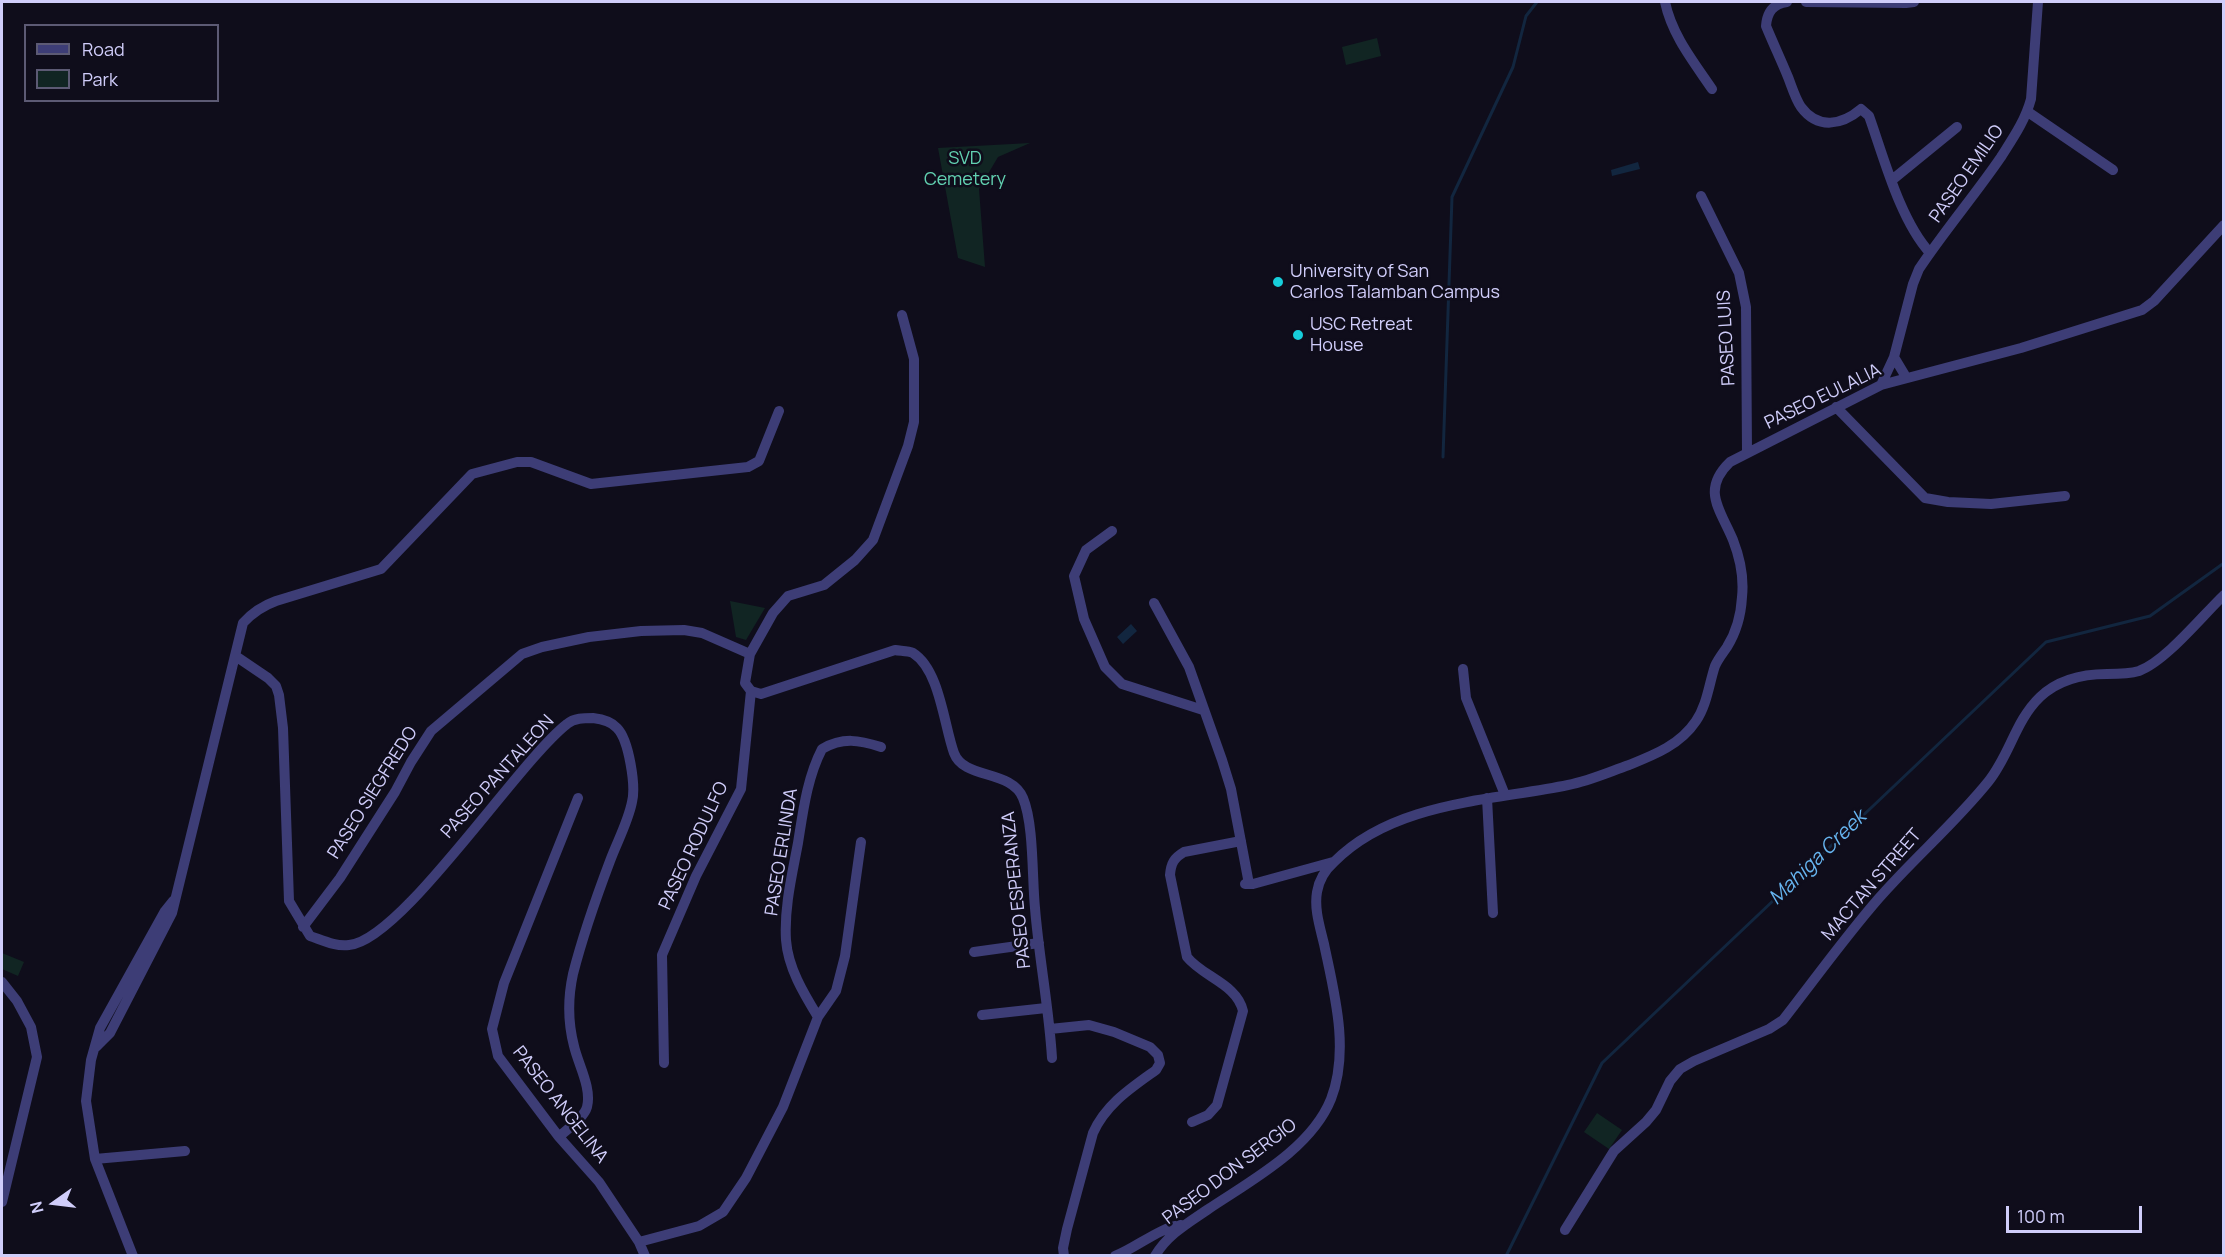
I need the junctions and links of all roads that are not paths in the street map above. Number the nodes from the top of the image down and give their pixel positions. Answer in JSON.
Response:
{"nodes":[{"id":1,"x":1665,"y":2,"type":"edge"},
{"id":2,"x":1787,"y":2,"type":"edge"},
{"id":3,"x":1806,"y":2,"type":"edge"},
{"id":4,"x":1914,"y":2,"type":"edge"},
{"id":5,"x":2038,"y":2,"type":"edge"},
{"id":6,"x":1712,"y":89,"type":"dead end"},
{"id":7,"x":2028,"y":112,"type":"junction"},
{"id":8,"x":1957,"y":127,"type":"dead end"},
{"id":9,"x":2113,"y":170,"type":"dead end"},
{"id":10,"x":1892,"y":180,"type":"junction"},
{"id":11,"x":1701,"y":196,"type":"dead end"},
{"id":12,"x":2223,"y":225,"type":"edge"},
{"id":13,"x":1930,"y":253,"type":"junction"},
{"id":14,"x":902,"y":315,"type":"dead end"},
{"id":15,"x":1894,"y":357,"type":"junction"},
{"id":16,"x":1906,"y":377,"type":"junction"},
{"id":17,"x":1881,"y":385,"type":"junction"},
{"id":18,"x":1836,"y":407,"type":"junction"},
{"id":19,"x":779,"y":411,"type":"dead end"},
{"id":20,"x":1747,"y":452,"type":"junction"},
{"id":21,"x":2065,"y":496,"type":"dead end"},
{"id":22,"x":1112,"y":531,"type":"dead end"},
{"id":23,"x":2223,"y":595,"type":"edge"},
{"id":24,"x":1154,"y":603,"type":"dead end"},
{"id":25,"x":750,"y":654,"type":"junction"},
{"id":26,"x":237,"y":657,"type":"junction"},
{"id":27,"x":1463,"y":669,"type":"dead end"},
{"id":28,"x":751,"y":691,"type":"junction"},
{"id":29,"x":1203,"y":710,"type":"junction"},
{"id":30,"x":1683,"y":736,"type":"joint"},
{"id":31,"x":881,"y":747,"type":"dead end"},
{"id":32,"x":1505,"y":795,"type":"junction"},
{"id":33,"x":578,"y":798,"type":"dead end"},
{"id":34,"x":1487,"y":798,"type":"junction"},
{"id":35,"x":1241,"y":841,"type":"junction"},
{"id":36,"x":861,"y":842,"type":"dead end"},
{"id":37,"x":1334,"y":862,"type":"junction"},
{"id":38,"x":1493,"y":914,"type":"dead end"},
{"id":39,"x":303,"y":927,"type":"junction"},
{"id":40,"x":1039,"y":943,"type":"junction"},
{"id":41,"x":974,"y":952,"type":"dead end"},
{"id":42,"x":2,"y":982,"type":"edge"},
{"id":43,"x":1046,"y":1008,"type":"junction"},
{"id":44,"x":982,"y":1015,"type":"dead end"},
{"id":45,"x":818,"y":1017,"type":"junction"},
{"id":46,"x":1050,"y":1029,"type":"junction"},
{"id":47,"x":1052,"y":1058,"type":"dead end"},
{"id":48,"x":664,"y":1063,"type":"dead end"},
{"id":49,"x":1192,"y":1122,"type":"dead end"},
{"id":50,"x":560,"y":1137,"type":"junction"},
{"id":51,"x":185,"y":1151,"type":"dead end"},
{"id":52,"x":95,"y":1159,"type":"junction"},
{"id":53,"x":2,"y":1202,"type":"edge"},
{"id":54,"x":1184,"y":1225,"type":"junction"},
{"id":55,"x":1565,"y":1230,"type":"dead end"},
{"id":56,"x":639,"y":1242,"type":"junction"},
{"id":57,"x":133,"y":1256,"type":"edge"},
{"id":58,"x":645,"y":1256,"type":"edge"},
{"id":59,"x":1064,"y":1256,"type":"edge"},
{"id":60,"x":1115,"y":1256,"type":"edge"},
{"id":61,"x":1155,"y":1256,"type":"edge"}],
"edges":[{"from":1,"to":6,"type":"street"},
{"from":2,"to":10,"type":"street"},
{"from":3,"to":4,"type":"street"},
{"from":5,"to":7,"type":"street","name":"PASEO EMILIO"},
{"from":7,"to":9,"type":"street"},
{"from":7,"to":13,"type":"street","name":"PASEO EMILIO"},
{"from":8,"to":10,"type":"street"},
{"from":10,"to":13,"type":"street"},
{"from":11,"to":20,"type":"street","name":"PASEO LUIS"},
{"from":12,"to":16,"type":"street","name":"PASEO EULALIA"},
{"from":13,"to":15,"type":"street","name":"PASEO EMILIO"},
{"from":14,"to":25,"type":"street","name":"PASEO RODULFO"},
{"from":15,"to":16,"type":"street"},
{"from":15,"to":17,"type":"street","name":"PASEO EMILIO"},
{"from":16,"to":17,"type":"street","name":"PASEO EULALIA"},
{"from":17,"to":18,"type":"street","name":"PASEO EULALIA"},
{"from":18,"to":20,"type":"street","name":"PASEO EULALIA"},
{"from":18,"to":21,"type":"street"},
{"from":19,"to":26,"type":"street"},
{"from":20,"to":30,"type":"street","name":"PASEO EULALIA"},
{"from":22,"to":29,"type":"street"},
{"from":23,"to":55,"type":"street","name":"MACTAN STREET"},
{"from":24,"to":29,"type":"street"},
{"from":25,"to":28,"type":"street","name":"PASEO RODULFO"},
{"from":25,"to":39,"type":"street","name":"PASEO SIEGFREDO"},
{"from":26,"to":39,"type":"street"},
{"from":26,"to":52,"type":"street"},
{"from":27,"to":32,"type":"street"},
{"from":28,"to":40,"type":"street","name":"PASEO ESPERANZA"},
{"from":28,"to":48,"type":"street","name":"PASEO RODULFO"},
{"from":29,"to":35,"type":"street"},
{"from":30,"to":32,"type":"street","name":"PASEO DON SERGIO"},
{"from":31,"to":45,"type":"street","name":"PASEO ERLINDA"},
{"from":32,"to":34,"type":"street","name":"PASEO DON SERGIO"},
{"from":33,"to":50,"type":"street","name":"PASEO ANGELINA"},
{"from":34,"to":37,"type":"street","name":"PASEO DON SERGIO"},
{"from":34,"to":38,"type":"street"},
{"from":35,"to":37,"type":"street"},
{"from":35,"to":49,"type":"street"},
{"from":36,"to":45,"type":"street"},
{"from":37,"to":54,"type":"street","name":"PASEO DON SERGIO"},
{"from":39,"to":50,"type":"street","name":"PASEO PANTALEON"},
{"from":40,"to":41,"type":"street"},
{"from":40,"to":43,"type":"street","name":"PASEO ESPERANZA"},
{"from":42,"to":53,"type":"street"},
{"from":43,"to":44,"type":"street"},
{"from":43,"to":46,"type":"street","name":"PASEO ESPERANZA"},
{"from":45,"to":56,"type":"street"},
{"from":46,"to":47,"type":"street","name":"PASEO ESPERANZA"},
{"from":46,"to":59,"type":"street"},
{"from":50,"to":56,"type":"street","name":"PASEO ANGELINA"},
{"from":51,"to":52,"type":"street"},
{"from":52,"to":57,"type":"street"},
{"from":54,"to":60,"type":"street"},
{"from":54,"to":61,"type":"street","name":"PASEO DON SERGIO"},
{"from":56,"to":58,"type":"street","name":"PASEO ANGELINA"}]}
